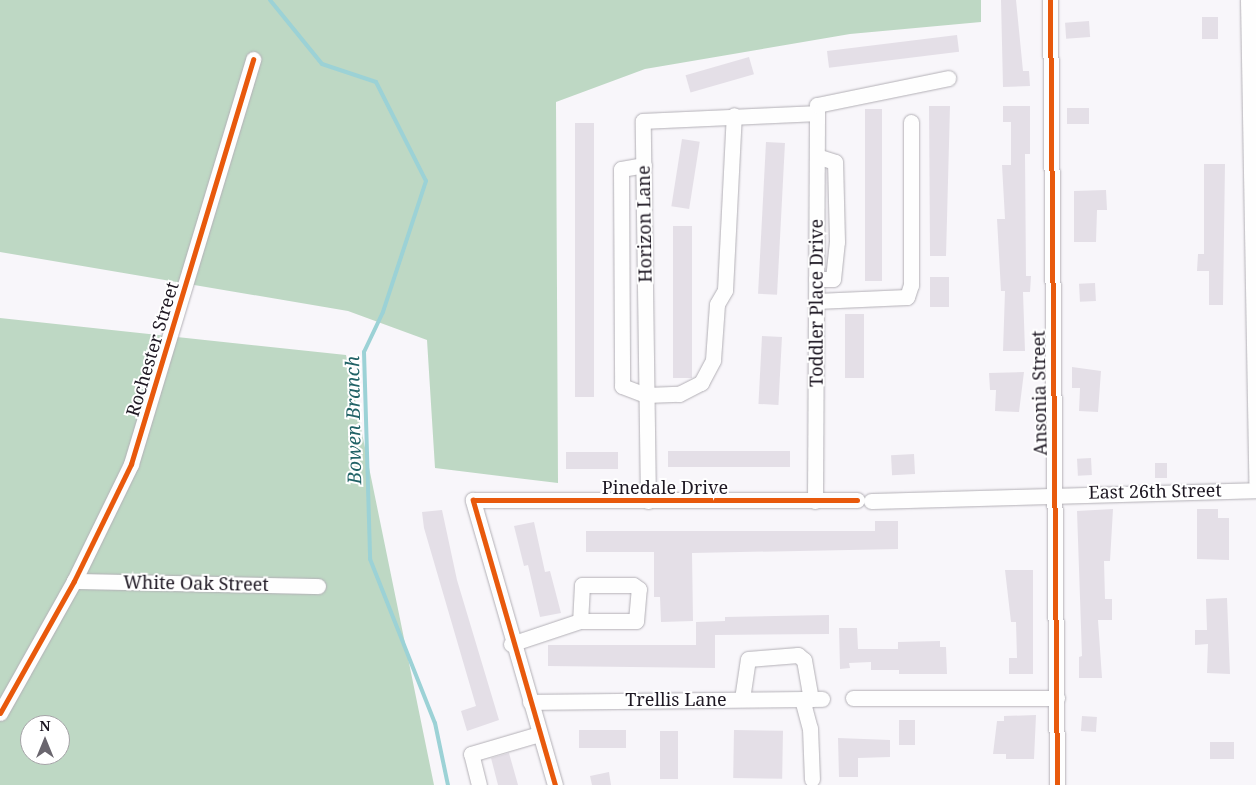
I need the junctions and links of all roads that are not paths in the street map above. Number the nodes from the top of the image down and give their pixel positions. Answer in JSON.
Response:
{"nodes":[{"id":1,"x":1050,"y":0,"type":"edge"},
{"id":2,"x":1248,"y":0,"type":"edge"},
{"id":3,"x":253,"y":59,"type":"dead end"},
{"id":4,"x":948,"y":78,"type":"dead end"},
{"id":5,"x":817,"y":109,"type":"junction"},
{"id":6,"x":734,"y":115,"type":"junction"},
{"id":7,"x":911,"y":122,"type":"dead end"},
{"id":8,"x":817,"y":156,"type":"junction"},
{"id":9,"x":644,"y":165,"type":"junction"},
{"id":10,"x":816,"y":279,"type":"junction"},
{"id":11,"x":816,"y":301,"type":"junction"},
{"id":12,"x":646,"y":395,"type":"junction"},
{"id":13,"x":1256,"y":482,"type":"edge"},
{"id":14,"x":1256,"y":490,"type":"edge"},
{"id":15,"x":1054,"y":493,"type":"junction"},
{"id":16,"x":648,"y":501,"type":"junction"},
{"id":17,"x":815,"y":501,"type":"junction"},
{"id":18,"x":74,"y":581,"type":"junction"},
{"id":19,"x":318,"y":586,"type":"dead end"},
{"id":20,"x":580,"y":621,"type":"dead end"},
{"id":21,"x":511,"y":644,"type":"junction"},
{"id":22,"x":812,"y":698,"type":"junction"},
{"id":23,"x":853,"y":698,"type":"dead end"},
{"id":24,"x":1057,"y":698,"type":"junction"},
{"id":25,"x":742,"y":699,"type":"junction"},
{"id":26,"x":530,"y":702,"type":"junction"},
{"id":27,"x":0,"y":713,"type":"edge"},
{"id":28,"x":539,"y":734,"type":"junction"},
{"id":29,"x":812,"y":780,"type":"dead end"},
{"id":30,"x":479,"y":785,"type":"edge"},
{"id":31,"x":555,"y":785,"type":"edge"},
{"id":32,"x":1057,"y":785,"type":"edge"}],
"edges":[{"from":1,"to":15,"type":"street","name":"Ansonia Street"},
{"from":2,"to":13,"type":"street"},
{"from":3,"to":18,"type":"street","name":"Rochester Street"},
{"from":4,"to":5,"type":"street","name":"Horizon Lane"},
{"from":5,"to":6,"type":"street","name":"Horizon Lane"},
{"from":5,"to":8,"type":"street","name":"Toddler Place Drive"},
{"from":6,"to":9,"type":"street","name":"Horizon Lane"},
{"from":6,"to":12,"type":"street"},
{"from":7,"to":11,"type":"street"},
{"from":8,"to":10,"type":"street","name":"Toddler Place Drive"},
{"from":8,"to":10,"type":"street"},
{"from":9,"to":12,"type":"street","name":"Horizon Lane"},
{"from":9,"to":12,"type":"street"},
{"from":10,"to":11,"type":"street","name":"Toddler Place Drive"},
{"from":11,"to":17,"type":"street","name":"Toddler Place Drive"},
{"from":12,"to":16,"type":"street","name":"Horizon Lane"},
{"from":14,"to":15,"type":"street","name":"East 26th Street"},
{"from":15,"to":17,"type":"street","name":"Pinedale Drive"},
{"from":15,"to":24,"type":"street","name":"Ansonia Street"},
{"from":16,"to":17,"type":"street","name":"Pinedale Drive"},
{"from":16,"to":21,"type":"street","name":"Pinedale Drive"},
{"from":18,"to":19,"type":"street","name":"White Oak Street"},
{"from":18,"to":27,"type":"street","name":"Rochester Street"},
{"from":20,"to":21,"type":"street"},
{"from":21,"to":26,"type":"street"},
{"from":22,"to":25,"type":"street","name":"Trellis Lane"},
{"from":22,"to":25,"type":"street"},
{"from":22,"to":29,"type":"street"},
{"from":23,"to":24,"type":"street"},
{"from":24,"to":32,"type":"street","name":"Ansonia Street"},
{"from":25,"to":26,"type":"street","name":"Trellis Lane"},
{"from":26,"to":28,"type":"street"},
{"from":28,"to":30,"type":"street"},
{"from":28,"to":31,"type":"street"}]}
